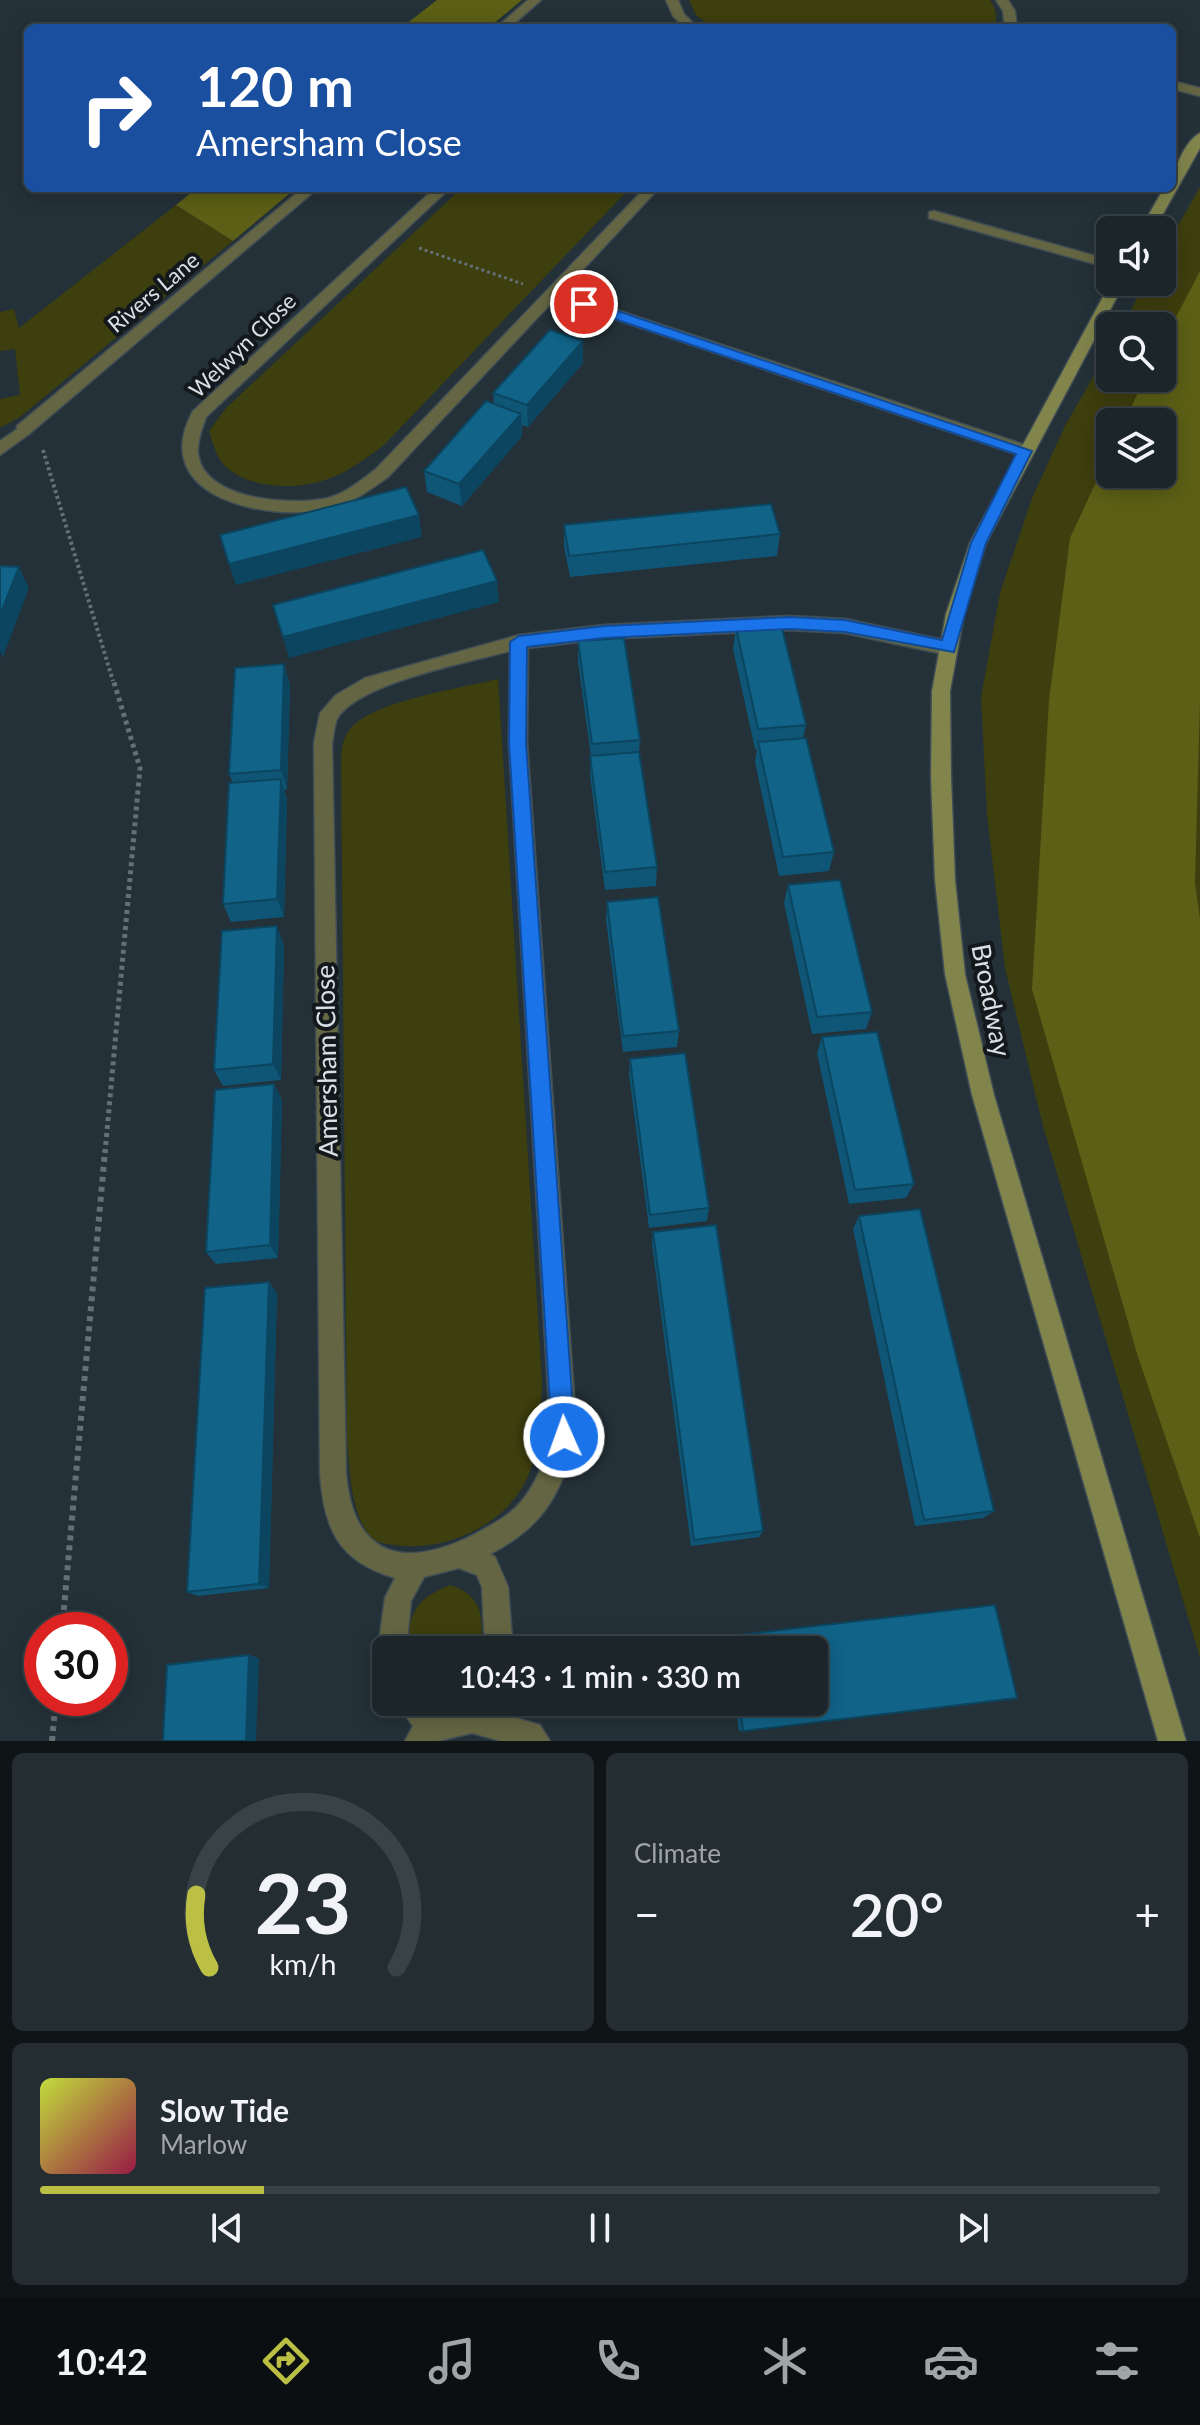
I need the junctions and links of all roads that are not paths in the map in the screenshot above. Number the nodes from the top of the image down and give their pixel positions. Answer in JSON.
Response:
{"nodes":[{"id":1,"x":535,"y":0,"type":"edge"},
{"id":2,"x":672,"y":0,"type":"edge"},
{"id":3,"x":1002,"y":0,"type":"edge"},
{"id":4,"x":507,"y":24,"type":"edge"},
{"id":5,"x":688,"y":24,"type":"edge"},
{"id":6,"x":1011,"y":24,"type":"edge"},
{"id":7,"x":1176,"y":86,"type":"edge"},
{"id":8,"x":1200,"y":92,"type":"edge"},
{"id":9,"x":1200,"y":137,"type":"edge"},
{"id":10,"x":1176,"y":178,"type":"edge"},
{"id":11,"x":306,"y":192,"type":"edge"},
{"id":12,"x":439,"y":192,"type":"edge"},
{"id":13,"x":648,"y":192,"type":"edge"},
{"id":14,"x":1168,"y":192,"type":"edge"},
{"id":15,"x":934,"y":215,"type":"dead end"},
{"id":16,"x":1155,"y":216,"type":"edge"},
{"id":17,"x":1096,"y":260,"type":"edge"},
{"id":18,"x":554,"y":294,"type":"junction"},
{"id":19,"x":1110,"y":296,"type":"edge"},
{"id":20,"x":0,"y":450,"type":"edge"},
{"id":21,"x":1025,"y":451,"type":"junction"},
{"id":22,"x":519,"y":642,"type":"junction"},
{"id":23,"x":948,"y":648,"type":"junction"},
{"id":24,"x":462,"y":1556,"type":"junction"},
{"id":25,"x":415,"y":1568,"type":"junction"},
{"id":26,"x":393,"y":1636,"type":"edge"},
{"id":27,"x":499,"y":1636,"type":"edge"},
{"id":28,"x":417,"y":1716,"type":"edge"},
{"id":29,"x":465,"y":1716,"type":"edge"},
{"id":30,"x":487,"y":1716,"type":"edge"},
{"id":31,"x":426,"y":1734,"type":"edge"},
{"id":32,"x":536,"y":1741,"type":"edge"},
{"id":33,"x":1172,"y":1741,"type":"edge"}],
"edges":[{"from":1,"to":4,"type":"street"},
{"from":2,"to":5,"type":"street"},
{"from":3,"to":6,"type":"street"},
{"from":7,"to":8,"type":"street"},
{"from":9,"to":10,"type":"street"},
{"from":11,"to":20,"type":"street","name":"Rivers Lane"},
{"from":12,"to":18,"type":"street","name":"Welwyn Close"},
{"from":13,"to":18,"type":"street","name":"Welwyn Close"},
{"from":14,"to":16,"type":"street"},
{"from":15,"to":17,"type":"street"},
{"from":18,"to":21,"type":"street"},
{"from":19,"to":21,"type":"street","name":"Broadway"},
{"from":21,"to":23,"type":"street","name":"Broadway"},
{"from":22,"to":23,"type":"street","name":"Amersham Close"},
{"from":22,"to":24,"type":"street","name":"Amersham Close"},
{"from":22,"to":25,"type":"street","name":"Amersham Close"},
{"from":23,"to":33,"type":"street","name":"Broadway"},
{"from":24,"to":25,"type":"street","name":"Amersham Close"},
{"from":24,"to":27,"type":"street"},
{"from":25,"to":26,"type":"street"},
{"from":28,"to":31,"type":"street"},
{"from":29,"to":31,"type":"street"},
{"from":30,"to":32,"type":"street"}]}
